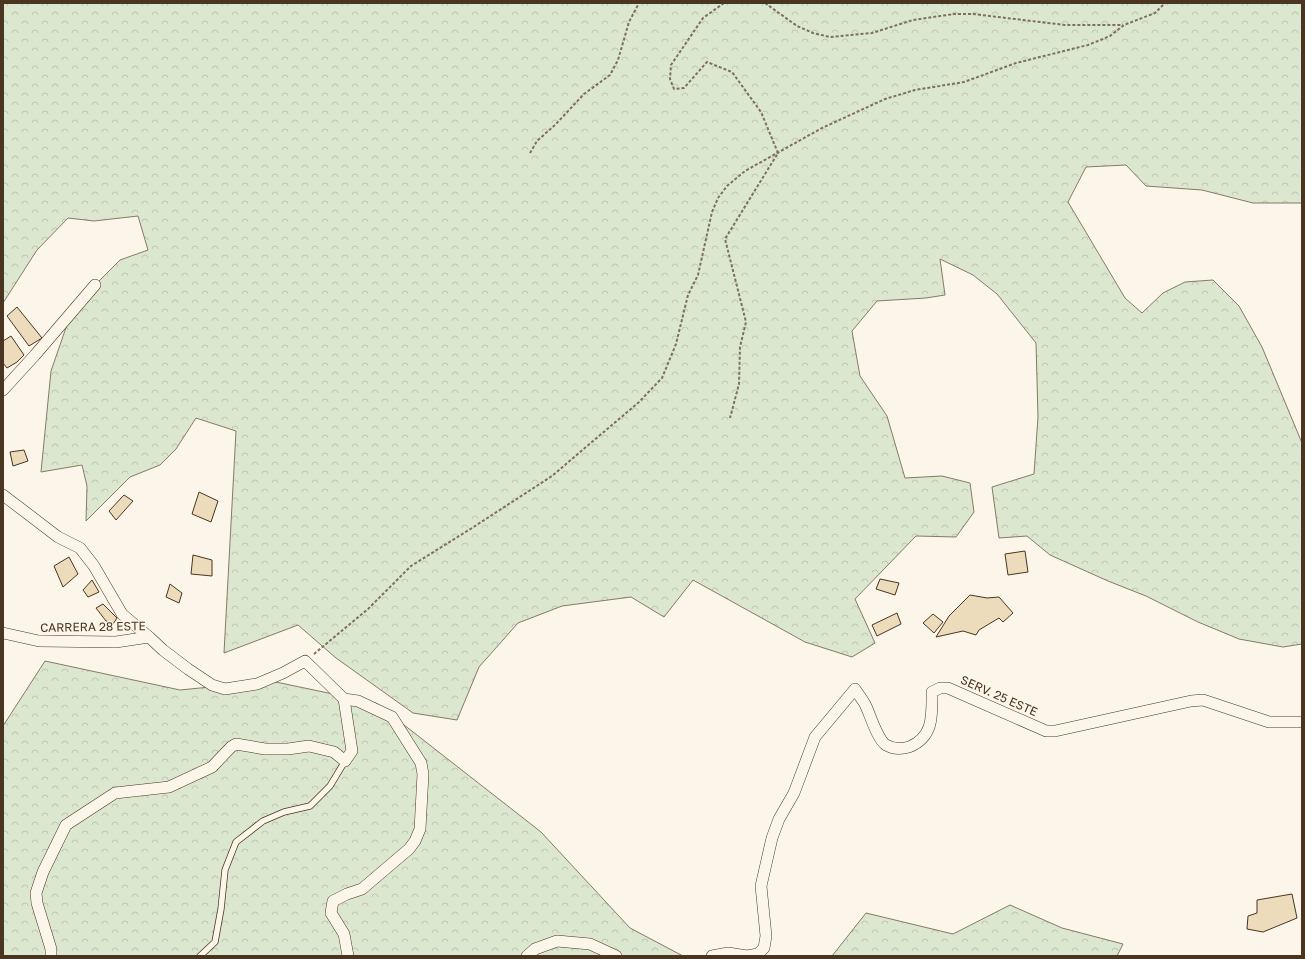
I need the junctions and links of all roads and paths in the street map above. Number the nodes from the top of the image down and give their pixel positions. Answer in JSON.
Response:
{"nodes":[{"id":1,"x":639,"y":3,"type":"edge"},
{"id":2,"x":724,"y":3,"type":"edge"},
{"id":3,"x":765,"y":3,"type":"edge"},
{"id":4,"x":1165,"y":3,"type":"edge"},
{"id":5,"x":1124,"y":25,"type":"junction"},
{"id":6,"x":778,"y":153,"type":"junction"},
{"id":7,"x":530,"y":154,"type":"dead end"},
{"id":8,"x":95,"y":285,"type":"dead end"},
{"id":9,"x":3,"y":390,"type":"edge"},
{"id":10,"x":730,"y":418,"type":"dead end"},
{"id":11,"x":3,"y":495,"type":"edge"},
{"id":12,"x":3,"y":634,"type":"edge"},
{"id":13,"x":149,"y":637,"type":"junction"},
{"id":14,"x":305,"y":661,"type":"junction"},
{"id":15,"x":344,"y":699,"type":"junction"},
{"id":16,"x":1302,"y":722,"type":"edge"},
{"id":17,"x":344,"y":761,"type":"junction"},
{"id":18,"x":51,"y":956,"type":"edge"},
{"id":19,"x":200,"y":956,"type":"edge"},
{"id":20,"x":348,"y":956,"type":"edge"},
{"id":21,"x":527,"y":956,"type":"edge"},
{"id":22,"x":616,"y":956,"type":"edge"},
{"id":23,"x":712,"y":956,"type":"edge"}],
"edges":[{"from":1,"to":7,"type":"path"},
{"from":2,"to":6,"type":"path"},
{"from":3,"to":5,"type":"path"},
{"from":4,"to":5,"type":"path"},
{"from":5,"to":6,"type":"path"},
{"from":6,"to":10,"type":"path"},
{"from":6,"to":14,"type":"path"},
{"from":8,"to":9,"type":"street"},
{"from":11,"to":13,"type":"street"},
{"from":12,"to":13,"type":"street","name":"CARRERA 28 ESTE"},
{"from":13,"to":14,"type":"street","name":"CARRERA 28 ESTE"},
{"from":14,"to":15,"type":"street"},
{"from":15,"to":17,"type":"street"},
{"from":15,"to":20,"type":"street"},
{"from":16,"to":23,"type":"street","name":"SERV. 25 ESTE"},
{"from":17,"to":18,"type":"street"},
{"from":17,"to":19,"type":"lane"},
{"from":21,"to":22,"type":"street"}]}
